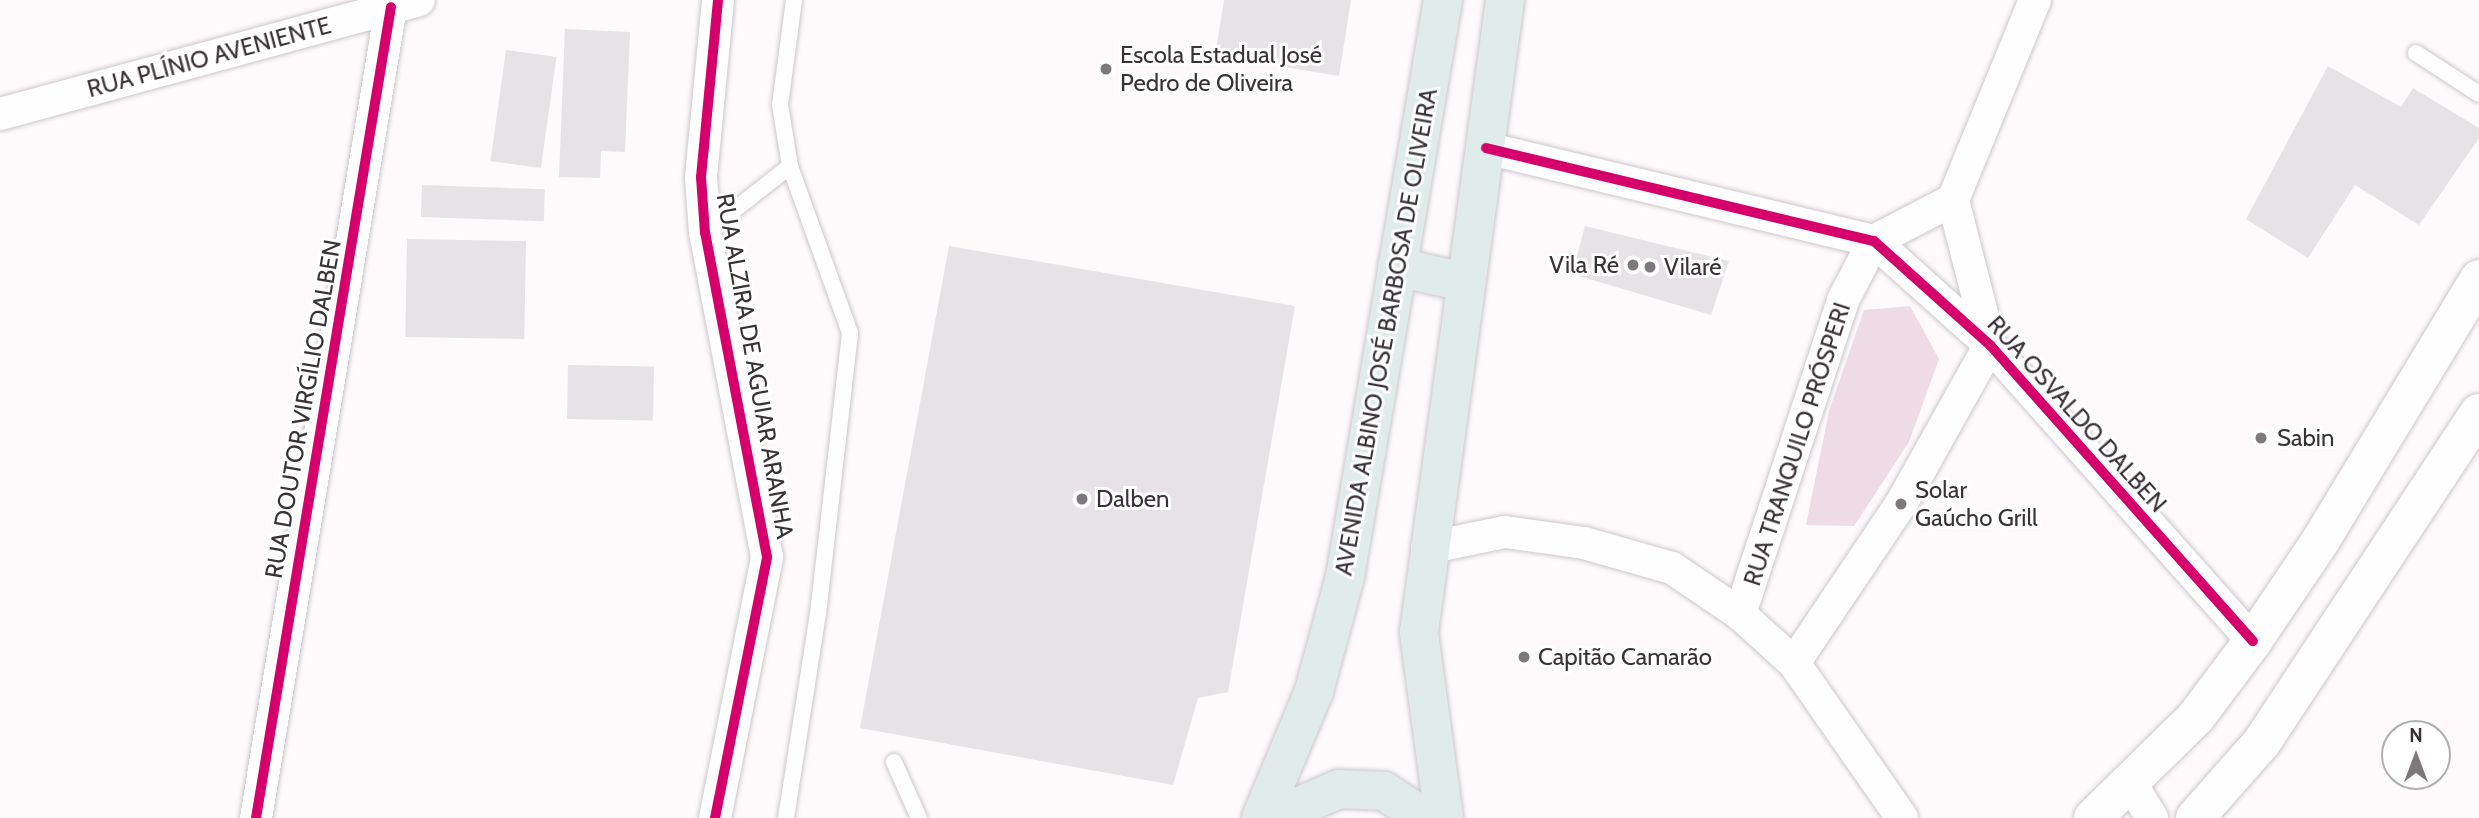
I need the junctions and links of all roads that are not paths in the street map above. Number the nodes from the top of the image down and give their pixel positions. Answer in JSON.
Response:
{"nodes":[{"id":1,"x":718,"y":0,"type":"edge"},
{"id":2,"x":794,"y":0,"type":"edge"},
{"id":3,"x":1443,"y":0,"type":"edge"},
{"id":4,"x":1505,"y":0,"type":"edge"},
{"id":5,"x":2035,"y":0,"type":"edge"},
{"id":6,"x":405,"y":3,"type":"edge"},
{"id":7,"x":2416,"y":53,"type":"dead end"},
{"id":8,"x":2479,"y":94,"type":"edge"},
{"id":9,"x":0,"y":114,"type":"edge"},
{"id":10,"x":1486,"y":148,"type":"junction"},
{"id":11,"x":790,"y":166,"type":"junction"},
{"id":12,"x":1953,"y":200,"type":"junction"},
{"id":13,"x":705,"y":233,"type":"junction"},
{"id":14,"x":1874,"y":241,"type":"junction"},
{"id":15,"x":1397,"y":267,"type":"junction"},
{"id":16,"x":2479,"y":278,"type":"edge"},
{"id":17,"x":1464,"y":282,"type":"junction"},
{"id":18,"x":1990,"y":345,"type":"junction"},
{"id":19,"x":2479,"y":413,"type":"edge"},
{"id":20,"x":1427,"y":548,"type":"junction"},
{"id":21,"x":1740,"y":614,"type":"junction"},
{"id":22,"x":2253,"y":641,"type":"junction"},
{"id":23,"x":1794,"y":663,"type":"junction"},
{"id":24,"x":894,"y":762,"type":"dead end"},
{"id":25,"x":2131,"y":784,"type":"junction"},
{"id":26,"x":256,"y":818,"type":"edge"},
{"id":27,"x":715,"y":818,"type":"edge"},
{"id":28,"x":786,"y":818,"type":"edge"},
{"id":29,"x":919,"y":818,"type":"edge"},
{"id":30,"x":1261,"y":818,"type":"edge"},
{"id":31,"x":1272,"y":818,"type":"edge"},
{"id":32,"x":1425,"y":818,"type":"edge"},
{"id":33,"x":1444,"y":818,"type":"edge"},
{"id":34,"x":1902,"y":818,"type":"edge"},
{"id":35,"x":2093,"y":818,"type":"edge"},
{"id":36,"x":2152,"y":818,"type":"edge"},
{"id":37,"x":2195,"y":818,"type":"edge"}],
"edges":[{"from":1,"to":13,"type":"street","name":"RUA ALZIRA DE AGUIAR ARANHA"},
{"from":2,"to":11,"type":"lane"},
{"from":3,"to":15,"type":"main road","name":"AVENIDA ALBINO JOSÉ BARBOSA DE OLIVEIRA"},
{"from":4,"to":10,"type":"main road"},
{"from":5,"to":12,"type":"street"},
{"from":6,"to":9,"type":"street","name":"RUA PLÍNIO AVENIENTE"},
{"from":6,"to":26,"type":"street","name":"RUA DOUTOR VIRGÍLIO DALBEN"},
{"from":7,"to":8,"type":"lane"},
{"from":10,"to":14,"type":"street","name":"RUA OSVALDO DALBEN"},
{"from":10,"to":17,"type":"main road"},
{"from":11,"to":13,"type":"lane"},
{"from":11,"to":28,"type":"lane"},
{"from":12,"to":14,"type":"street"},
{"from":12,"to":18,"type":"street"},
{"from":13,"to":27,"type":"street","name":"RUA ALZIRA DE AGUIAR ARANHA"},
{"from":14,"to":18,"type":"street","name":"RUA OSVALDO DALBEN"},
{"from":14,"to":21,"type":"street","name":"RUA TRANQUILO PRÓSPERI"},
{"from":15,"to":17,"type":"main road"},
{"from":15,"to":30,"type":"main road","name":"AVENIDA ALBINO JOSÉ BARBOSA DE OLIVEIRA"},
{"from":16,"to":22,"type":"main road"},
{"from":17,"to":20,"type":"main road"},
{"from":18,"to":22,"type":"street","name":"RUA OSVALDO DALBEN"},
{"from":18,"to":23,"type":"street"},
{"from":19,"to":37,"type":"main road"},
{"from":20,"to":21,"type":"street"},
{"from":20,"to":33,"type":"main road"},
{"from":21,"to":23,"type":"street"},
{"from":22,"to":25,"type":"main road"},
{"from":23,"to":34,"type":"street"},
{"from":24,"to":29,"type":"lane"},
{"from":25,"to":35,"type":"main road"},
{"from":25,"to":36,"type":"street"},
{"from":31,"to":32,"type":"main road"}]}
